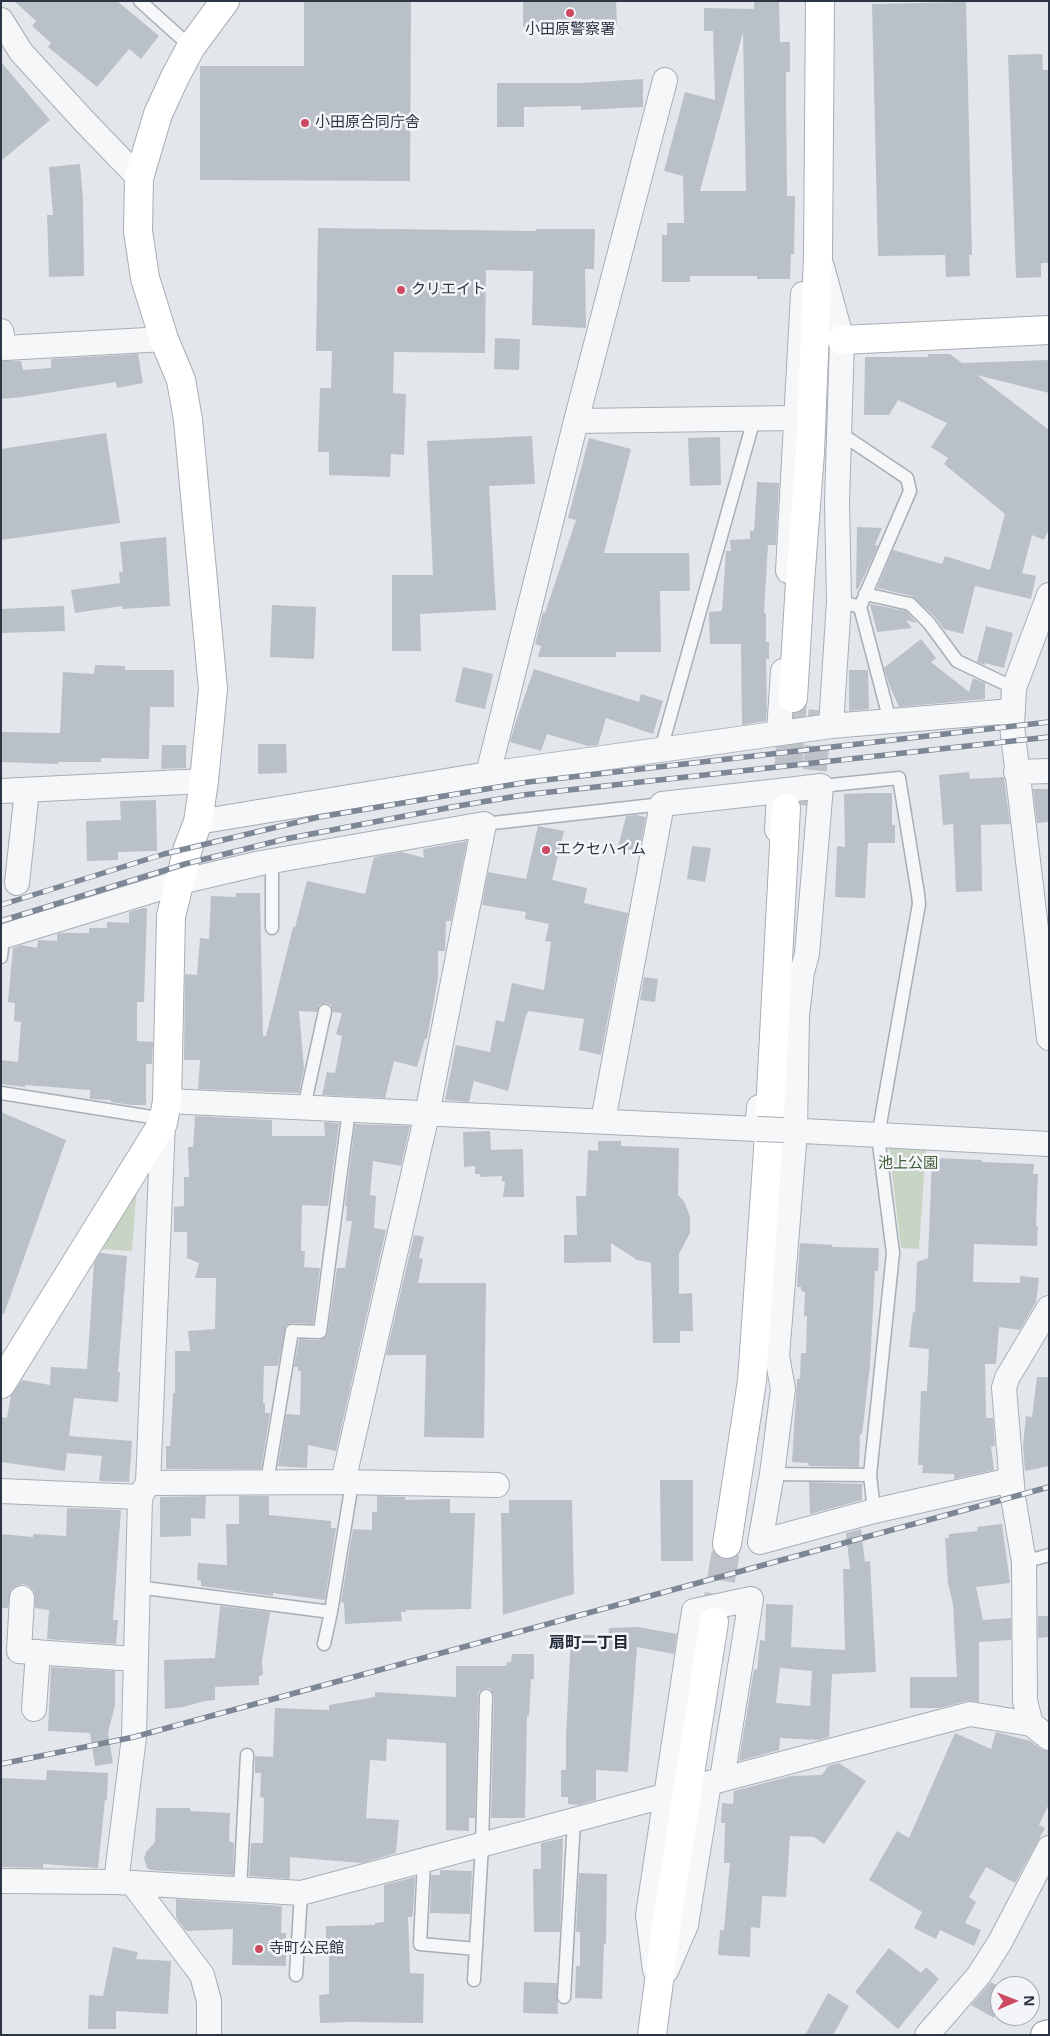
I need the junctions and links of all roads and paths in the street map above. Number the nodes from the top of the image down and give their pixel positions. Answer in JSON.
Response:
{"nodes":[{"id":1,"x":140,"y":1,"type":"edge"},
{"id":2,"x":225,"y":1,"type":"edge"},
{"id":3,"x":820,"y":1,"type":"edge"},
{"id":4,"x":1,"y":20,"type":"edge"},
{"id":5,"x":191,"y":47,"type":"junction"},
{"id":6,"x":665,"y":80,"type":"dead end"},
{"id":7,"x":139,"y":178,"type":"junction"},
{"id":8,"x":818,"y":256,"type":"junction"},
{"id":9,"x":1049,"y":330,"type":"edge"},
{"id":10,"x":1,"y":331,"type":"edge"},
{"id":11,"x":164,"y":339,"type":"junction"},
{"id":12,"x":842,"y":340,"type":"junction"},
{"id":13,"x":796,"y":418,"type":"junction"},
{"id":14,"x":754,"y":419,"type":"junction"},
{"id":15,"x":576,"y":421,"type":"junction"},
{"id":16,"x":840,"y":433,"type":"junction"},
{"id":17,"x":838,"y":540,"type":"junction"},
{"id":18,"x":865,"y":594,"type":"junction"},
{"id":19,"x":1049,"y":595,"type":"edge"},
{"id":20,"x":850,"y":604,"type":"junction"},
{"id":21,"x":794,"y":698,"type":"tunnel mouth"},
{"id":22,"x":1013,"y":699,"type":"junction"},
{"id":23,"x":822,"y":700,"type":"tunnel mouth"},
{"id":24,"x":890,"y":721,"type":"junction"},
{"id":25,"x":831,"y":726,"type":"junction"},
{"id":26,"x":780,"y":732,"type":"junction"},
{"id":27,"x":661,"y":749,"type":"junction"},
{"id":28,"x":1049,"y":771,"type":"edge"},
{"id":29,"x":1016,"y":772,"type":"junction"},
{"id":30,"x":488,"y":774,"type":"junction"},
{"id":31,"x":204,"y":782,"type":"junction"},
{"id":32,"x":821,"y":786,"type":"junction"},
{"id":33,"x":27,"y":790,"type":"junction"},
{"id":34,"x":1,"y":791,"type":"edge"},
{"id":35,"x":662,"y":804,"type":"junction"},
{"id":36,"x":792,"y":804,"type":"junction"},
{"id":37,"x":198,"y":822,"type":"junction"},
{"id":38,"x":484,"y":824,"type":"junction"},
{"id":39,"x":272,"y":861,"type":"junction"},
{"id":40,"x":180,"y":882,"type":"junction"},
{"id":41,"x":17,"y":883,"type":"dead end"},
{"id":42,"x":272,"y":928,"type":"dead end"},
{"id":43,"x":2,"y":944,"type":"edge"},
{"id":44,"x":802,"y":972,"type":"junction"},
{"id":45,"x":325,"y":1011,"type":"dead end"},
{"id":46,"x":1049,"y":1038,"type":"edge"},
{"id":47,"x":1,"y":1093,"type":"edge"},
{"id":48,"x":304,"y":1107,"type":"junction"},
{"id":49,"x":349,"y":1110,"type":"junction"},
{"id":50,"x":165,"y":1114,"type":"junction"},
{"id":51,"x":426,"y":1114,"type":"junction"},
{"id":52,"x":603,"y":1120,"type":"junction"},
{"id":53,"x":757,"y":1129,"type":"junction"},
{"id":54,"x":790,"y":1131,"type":"junction"},
{"id":55,"x":878,"y":1136,"type":"junction"},
{"id":56,"x":1049,"y":1144,"type":"edge"},
{"id":57,"x":1049,"y":1308,"type":"edge"},
{"id":58,"x":1,"y":1384,"type":"edge"},
{"id":59,"x":772,"y":1474,"type":"junction"},
{"id":60,"x":870,"y":1475,"type":"junction"},
{"id":61,"x":1011,"y":1480,"type":"junction"},
{"id":62,"x":267,"y":1482,"type":"junction"},
{"id":63,"x":347,"y":1483,"type":"junction"},
{"id":64,"x":497,"y":1485,"type":"dead end"},
{"id":65,"x":144,"y":1490,"type":"junction"},
{"id":66,"x":1,"y":1491,"type":"edge"},
{"id":67,"x":874,"y":1511,"type":"junction"},
{"id":68,"x":727,"y":1544,"type":"tunnel mouth"},
{"id":69,"x":1049,"y":1554,"type":"edge"},
{"id":70,"x":1024,"y":1562,"type":"junction"},
{"id":71,"x":137,"y":1587,"type":"junction"},
{"id":72,"x":22,"y":1598,"type":"dead end"},
{"id":73,"x":331,"y":1612,"type":"junction"},
{"id":74,"x":714,"y":1622,"type":"tunnel mouth"},
{"id":75,"x":324,"y":1644,"type":"dead end"},
{"id":76,"x":38,"y":1652,"type":"junction"},
{"id":77,"x":135,"y":1659,"type":"junction"},
{"id":78,"x":486,"y":1696,"type":"dead end"},
{"id":79,"x":34,"y":1709,"type":"dead end"},
{"id":80,"x":1040,"y":1731,"type":"edge"},
{"id":81,"x":247,"y":1756,"type":"dead end"},
{"id":82,"x":722,"y":1779,"type":"junction"},
{"id":83,"x":664,"y":1796,"type":"junction"},
{"id":84,"x":574,"y":1820,"type":"junction"},
{"id":85,"x":482,"y":1845,"type":"junction"},
{"id":86,"x":1049,"y":1848,"type":"edge"},
{"id":87,"x":424,"y":1860,"type":"junction"},
{"id":88,"x":1,"y":1882,"type":"edge"},
{"id":89,"x":125,"y":1883,"type":"junction"},
{"id":90,"x":240,"y":1890,"type":"junction"},
{"id":91,"x":301,"y":1893,"type":"junction"},
{"id":92,"x":476,"y":1949,"type":"junction"},
{"id":93,"x":296,"y":1975,"type":"dead end"},
{"id":94,"x":474,"y":1980,"type":"dead end"},
{"id":95,"x":658,"y":1989,"type":"junction"},
{"id":96,"x":564,"y":1997,"type":"dead end"},
{"id":97,"x":209,"y":2035,"type":"edge"},
{"id":98,"x":652,"y":2035,"type":"edge"},
{"id":99,"x":928,"y":2035,"type":"edge"}],
"edges":[{"from":1,"to":5,"type":"lane"},
{"from":2,"to":5,"type":"street"},
{"from":3,"to":8,"type":"street"},
{"from":4,"to":7,"type":"street"},
{"from":5,"to":7,"type":"street"},
{"from":6,"to":15,"type":"street"},
{"from":7,"to":11,"type":"street"},
{"from":8,"to":12,"type":"street"},
{"from":8,"to":13,"type":"street"},
{"from":8,"to":21,"type":"street"},
{"from":9,"to":12,"type":"street"},
{"from":10,"to":11,"type":"street"},
{"from":11,"to":31,"type":"street"},
{"from":12,"to":16,"type":"street"},
{"from":13,"to":14,"type":"street"},
{"from":13,"to":26,"type":"street"},
{"from":14,"to":15,"type":"street"},
{"from":14,"to":27,"type":"lane"},
{"from":15,"to":30,"type":"street"},
{"from":16,"to":17,"type":"street"},
{"from":16,"to":18,"type":"lane"},
{"from":17,"to":20,"type":"street"},
{"from":17,"to":23,"type":"street"},
{"from":18,"to":20,"type":"lane"},
{"from":18,"to":22,"type":"lane"},
{"from":19,"to":22,"type":"street"},
{"from":20,"to":24,"type":"lane"},
{"from":20,"to":25,"type":"street"},
{"from":22,"to":24,"type":"street"},
{"from":22,"to":29,"type":"street"},
{"from":24,"to":25,"type":"street"},
{"from":25,"to":26,"type":"street"},
{"from":26,"to":27,"type":"street"},
{"from":27,"to":30,"type":"street"},
{"from":28,"to":29,"type":"street"},
{"from":29,"to":46,"type":"street"},
{"from":30,"to":37,"type":"street"},
{"from":31,"to":33,"type":"street"},
{"from":31,"to":37,"type":"street"},
{"from":32,"to":36,"type":"street"},
{"from":32,"to":44,"type":"street"},
{"from":32,"to":55,"type":"lane"},
{"from":33,"to":34,"type":"street"},
{"from":33,"to":41,"type":"street"},
{"from":35,"to":36,"type":"street"},
{"from":35,"to":38,"type":"lane"},
{"from":35,"to":52,"type":"street"},
{"from":36,"to":44,"type":"street"},
{"from":36,"to":53,"type":"street"},
{"from":36,"to":68,"type":"street"},
{"from":37,"to":40,"type":"street"},
{"from":38,"to":39,"type":"street"},
{"from":38,"to":51,"type":"street"},
{"from":39,"to":40,"type":"street"},
{"from":39,"to":42,"type":"lane"},
{"from":40,"to":43,"type":"street"},
{"from":40,"to":50,"type":"street"},
{"from":44,"to":54,"type":"street"},
{"from":45,"to":48,"type":"lane"},
{"from":47,"to":50,"type":"lane"},
{"from":48,"to":49,"type":"street"},
{"from":48,"to":50,"type":"street"},
{"from":49,"to":51,"type":"street"},
{"from":49,"to":62,"type":"lane"},
{"from":50,"to":58,"type":"street"},
{"from":50,"to":65,"type":"street"},
{"from":51,"to":52,"type":"street"},
{"from":51,"to":63,"type":"street"},
{"from":52,"to":53,"type":"street"},
{"from":53,"to":54,"type":"street","bridge":true},
{"from":54,"to":55,"type":"street"},
{"from":54,"to":59,"type":"street"},
{"from":55,"to":56,"type":"street"},
{"from":55,"to":60,"type":"lane"},
{"from":57,"to":61,"type":"street"},
{"from":59,"to":60,"type":"lane"},
{"from":59,"to":67,"type":"street"},
{"from":60,"to":67,"type":"lane"},
{"from":61,"to":67,"type":"street"},
{"from":61,"to":70,"type":"street"},
{"from":62,"to":63,"type":"street"},
{"from":62,"to":65,"type":"street"},
{"from":63,"to":64,"type":"street"},
{"from":63,"to":73,"type":"lane"},
{"from":65,"to":66,"type":"street"},
{"from":65,"to":71,"type":"street"},
{"from":69,"to":70,"type":"lane"},
{"from":70,"to":80,"type":"street"},
{"from":71,"to":73,"type":"lane"},
{"from":71,"to":77,"type":"street"},
{"from":72,"to":76,"type":"street"},
{"from":73,"to":75,"type":"lane"},
{"from":74,"to":95,"type":"street"},
{"from":76,"to":77,"type":"street"},
{"from":76,"to":79,"type":"street"},
{"from":77,"to":89,"type":"street"},
{"from":78,"to":85,"type":"lane"},
{"from":80,"to":82,"type":"street"},
{"from":81,"to":90,"type":"lane"},
{"from":82,"to":83,"type":"street"},
{"from":82,"to":95,"type":"street"},
{"from":83,"to":84,"type":"street"},
{"from":83,"to":95,"type":"street"},
{"from":84,"to":85,"type":"street"},
{"from":84,"to":96,"type":"lane"},
{"from":85,"to":87,"type":"street"},
{"from":85,"to":92,"type":"lane"},
{"from":86,"to":99,"type":"street"},
{"from":87,"to":91,"type":"street"},
{"from":87,"to":92,"type":"lane"},
{"from":88,"to":89,"type":"street"},
{"from":89,"to":90,"type":"street"},
{"from":89,"to":97,"type":"street"},
{"from":90,"to":91,"type":"street"},
{"from":91,"to":93,"type":"lane"},
{"from":92,"to":94,"type":"lane"},
{"from":95,"to":98,"type":"street"}]}
